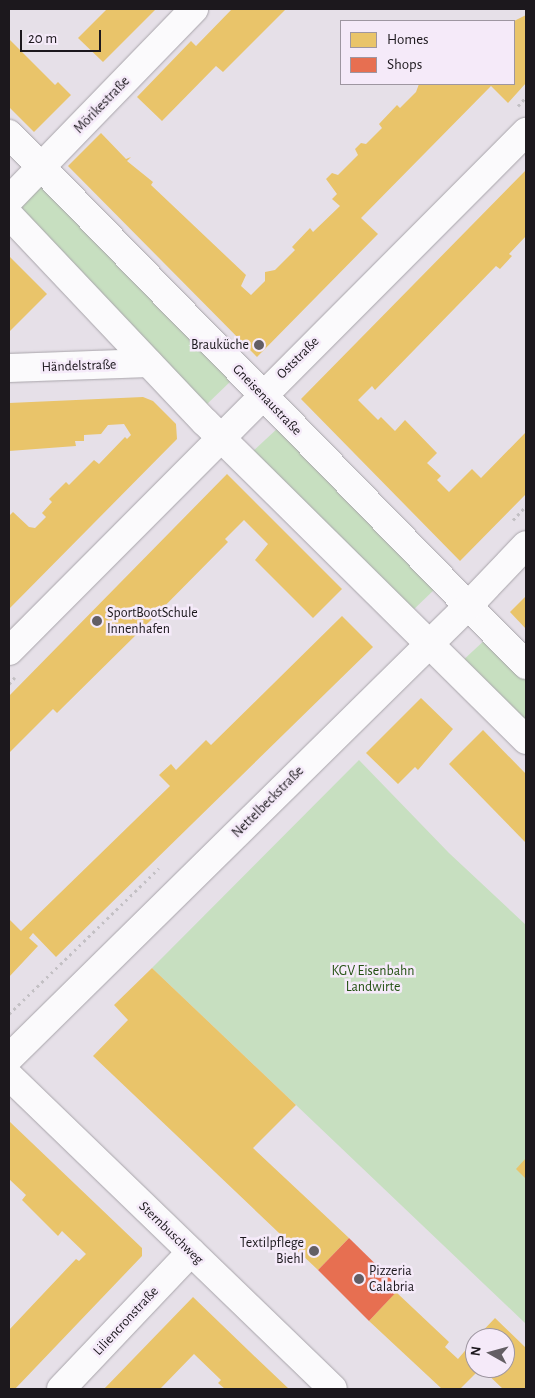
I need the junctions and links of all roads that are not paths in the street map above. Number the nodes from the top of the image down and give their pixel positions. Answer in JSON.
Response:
{"nodes":[{"id":1,"x":194,"y":9,"type":"edge"},
{"id":2,"x":526,"y":132,"type":"edge"},
{"id":3,"x":9,"y":134,"type":"edge"},
{"id":4,"x":42,"y":168,"type":"junction"},
{"id":5,"x":9,"y":200,"type":"edge"},
{"id":6,"x":9,"y":214,"type":"edge"},
{"id":7,"x":149,"y":363,"type":"junction"},
{"id":8,"x":9,"y":368,"type":"edge"},
{"id":9,"x":262,"y":394,"type":"junction"},
{"id":10,"x":220,"y":436,"type":"junction"},
{"id":11,"x":526,"y":544,"type":"edge"},
{"id":12,"x":468,"y":606,"type":"junction"},
{"id":13,"x":427,"y":644,"type":"junction"},
{"id":14,"x":9,"y":651,"type":"edge"},
{"id":15,"x":526,"y":665,"type":"edge"},
{"id":16,"x":526,"y":740,"type":"edge"},
{"id":17,"x":9,"y":1058,"type":"edge"},
{"id":18,"x":9,"y":1076,"type":"edge"},
{"id":19,"x":191,"y":1252,"type":"junction"},
{"id":20,"x":61,"y":1389,"type":"edge"},
{"id":21,"x":333,"y":1389,"type":"edge"}],
"edges":[{"from":1,"to":4,"type":"street","name":"Mörikestraße"},
{"from":2,"to":9,"type":"street","name":"Oststraße"},
{"from":3,"to":4,"type":"street","name":"Gneisenaustraße"},
{"from":4,"to":5,"type":"street","name":"Mörikestraße"},
{"from":4,"to":9,"type":"street","name":"Gneisenaustraße"},
{"from":6,"to":7,"type":"street"},
{"from":7,"to":8,"type":"street","name":"Händelstraße"},
{"from":7,"to":10,"type":"street"},
{"from":9,"to":10,"type":"street","name":"Oststraße"},
{"from":9,"to":12,"type":"street","name":"Gneisenaustraße"},
{"from":10,"to":13,"type":"street"},
{"from":10,"to":14,"type":"street","name":"Oststraße"},
{"from":11,"to":12,"type":"street","name":"Nettelbeckstraße"},
{"from":12,"to":13,"type":"street","name":"Nettelbeckstraße"},
{"from":12,"to":15,"type":"street","name":"Gneisenaustraße"},
{"from":13,"to":16,"type":"street"},
{"from":13,"to":17,"type":"street","name":"Nettelbeckstraße"},
{"from":18,"to":19,"type":"street","name":"Sternbuschweg"},
{"from":19,"to":20,"type":"street","name":"Liliencronstraße"},
{"from":19,"to":21,"type":"street","name":"Sternbuschweg"}]}
